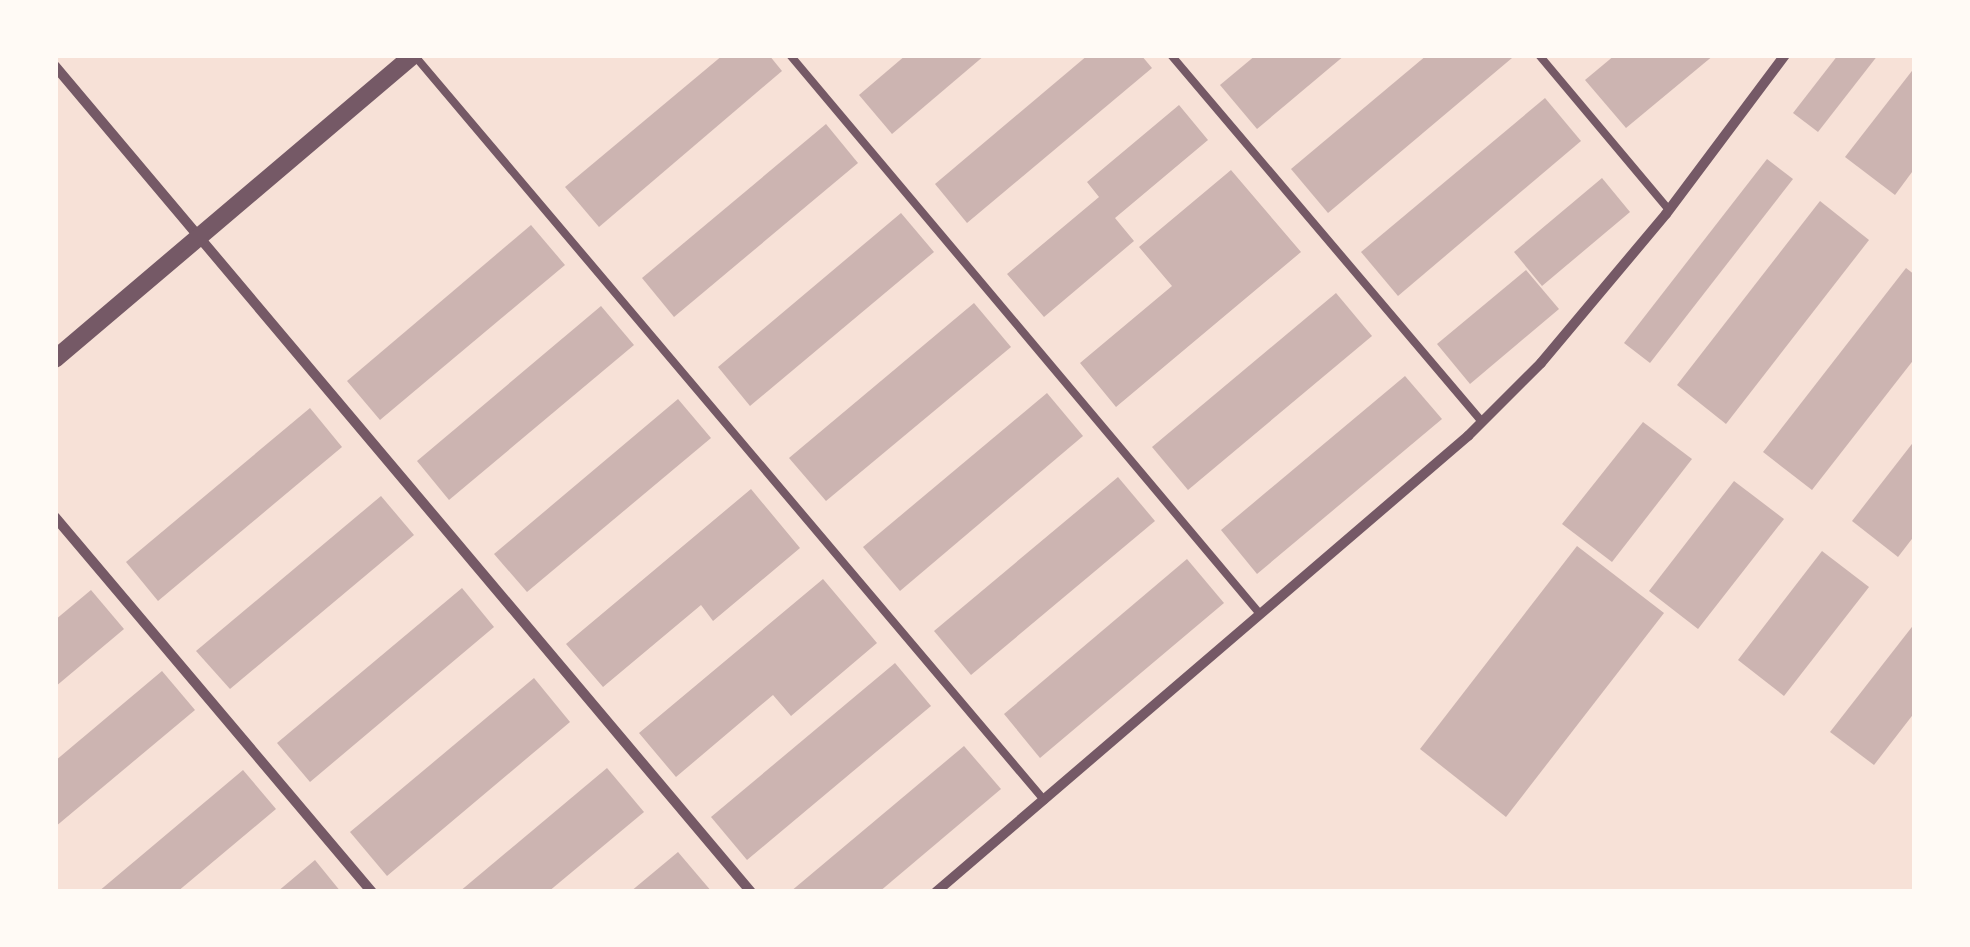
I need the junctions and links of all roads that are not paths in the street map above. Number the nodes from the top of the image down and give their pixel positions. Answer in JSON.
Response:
{"nodes":[{"id":1,"x":414,"y":55,"type":"edge"},
{"id":2,"x":790,"y":55,"type":"edge"},
{"id":3,"x":1172,"y":55,"type":"edge"},
{"id":4,"x":1539,"y":55,"type":"edge"},
{"id":5,"x":1785,"y":55,"type":"edge"},
{"id":6,"x":55,"y":66,"type":"edge"},
{"id":7,"x":1669,"y":210,"type":"junction"},
{"id":8,"x":201,"y":235,"type":"junction"},
{"id":9,"x":55,"y":359,"type":"edge"},
{"id":10,"x":1482,"y":422,"type":"junction"},
{"id":11,"x":55,"y":517,"type":"edge"},
{"id":12,"x":1260,"y":614,"type":"junction"},
{"id":13,"x":1044,"y":800,"type":"junction"},
{"id":14,"x":372,"y":892,"type":"edge"},
{"id":15,"x":751,"y":892,"type":"edge"},
{"id":16,"x":936,"y":892,"type":"edge"}],
"edges":[{"from":1,"to":8,"type":"street"},
{"from":1,"to":13,"type":"lane"},
{"from":2,"to":12,"type":"lane"},
{"from":3,"to":10,"type":"lane"},
{"from":4,"to":7,"type":"lane"},
{"from":5,"to":7,"type":"street"},
{"from":6,"to":8,"type":"street"},
{"from":7,"to":10,"type":"street"},
{"from":8,"to":9,"type":"street"},
{"from":8,"to":15,"type":"street"},
{"from":10,"to":12,"type":"street"},
{"from":11,"to":14,"type":"street"},
{"from":12,"to":13,"type":"street"},
{"from":13,"to":16,"type":"street"}]}
